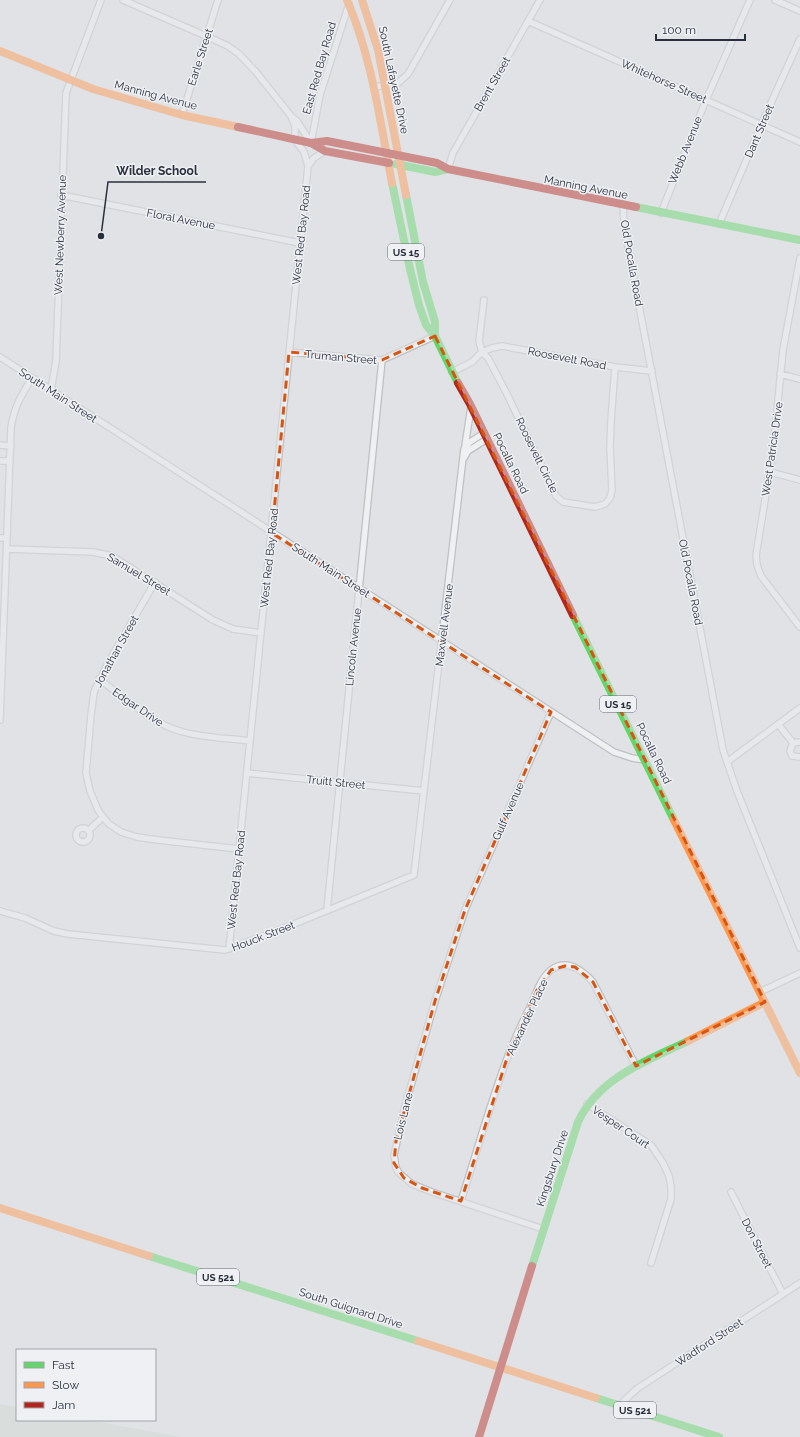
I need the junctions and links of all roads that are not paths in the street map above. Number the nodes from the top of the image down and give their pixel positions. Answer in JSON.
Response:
{"nodes":[{"id":1,"x":101,"y":0,"type":"edge"},
{"id":2,"x":123,"y":0,"type":"edge"},
{"id":3,"x":218,"y":0,"type":"edge"},
{"id":4,"x":362,"y":0,"type":"edge"},
{"id":5,"x":450,"y":0,"type":"edge"},
{"id":6,"x":540,"y":0,"type":"edge"},
{"id":7,"x":750,"y":0,"type":"edge"},
{"id":8,"x":775,"y":0,"type":"edge"},
{"id":9,"x":348,"y":1,"type":"edge"},
{"id":10,"x":800,"y":11,"type":"edge"},
{"id":11,"x":528,"y":21,"type":"junction"},
{"id":12,"x":206,"y":36,"type":"junction"},
{"id":13,"x":800,"y":39,"type":"edge"},
{"id":14,"x":0,"y":51,"type":"edge"},
{"id":15,"x":70,"y":80,"type":"junction"},
{"id":16,"x":385,"y":85,"type":"junction"},
{"id":17,"x":374,"y":87,"type":"junction"},
{"id":18,"x":706,"y":100,"type":"junction"},
{"id":19,"x":182,"y":115,"type":"junction"},
{"id":20,"x":291,"y":116,"type":"junction"},
{"id":21,"x":761,"y":125,"type":"junction"},
{"id":22,"x":295,"y":140,"type":"junction"},
{"id":23,"x":800,"y":142,"type":"edge"},
{"id":24,"x":311,"y":143,"type":"junction"},
{"id":25,"x":325,"y":150,"type":"junction"},
{"id":26,"x":387,"y":153,"type":"junction"},
{"id":27,"x":398,"y":155,"type":"junction"},
{"id":28,"x":389,"y":163,"type":"junction"},
{"id":29,"x":400,"y":165,"type":"junction"},
{"id":30,"x":308,"y":166,"type":"junction"},
{"id":31,"x":448,"y":169,"type":"junction"},
{"id":32,"x":61,"y":195,"type":"junction"},
{"id":33,"x":623,"y":205,"type":"junction"},
{"id":34,"x":661,"y":213,"type":"junction"},
{"id":35,"x":719,"y":224,"type":"junction"},
{"id":36,"x":800,"y":240,"type":"edge"},
{"id":37,"x":300,"y":243,"type":"junction"},
{"id":38,"x":800,"y":258,"type":"edge"},
{"id":39,"x":484,"y":300,"type":"dead end"},
{"id":40,"x":436,"y":336,"type":"junction"},
{"id":41,"x":290,"y":352,"type":"junction"},
{"id":42,"x":482,"y":352,"type":"junction"},
{"id":43,"x":0,"y":357,"type":"edge"},
{"id":44,"x":382,"y":360,"type":"junction"},
{"id":45,"x":615,"y":367,"type":"junction"},
{"id":46,"x":652,"y":371,"type":"junction"},
{"id":47,"x":452,"y":372,"type":"junction"},
{"id":48,"x":780,"y":374,"type":"junction"},
{"id":49,"x":32,"y":378,"type":"junction"},
{"id":50,"x":800,"y":379,"type":"edge"},
{"id":51,"x":51,"y":390,"type":"junction"},
{"id":52,"x":472,"y":407,"type":"junction"},
{"id":53,"x":486,"y":436,"type":"junction"},
{"id":54,"x":0,"y":445,"type":"edge"},
{"id":55,"x":11,"y":446,"type":"junction"},
{"id":56,"x":464,"y":450,"type":"junction"},
{"id":57,"x":464,"y":458,"type":"junction"},
{"id":58,"x":0,"y":461,"type":"edge"},
{"id":59,"x":10,"y":461,"type":"junction"},
{"id":60,"x":770,"y":472,"type":"junction"},
{"id":61,"x":800,"y":480,"type":"edge"},
{"id":62,"x":272,"y":532,"type":"junction"},
{"id":63,"x":0,"y":538,"type":"edge"},
{"id":64,"x":7,"y":538,"type":"junction"},
{"id":65,"x":7,"y":551,"type":"junction"},
{"id":66,"x":0,"y":552,"type":"edge"},
{"id":67,"x":155,"y":582,"type":"junction"},
{"id":68,"x":359,"y":588,"type":"junction"},
{"id":69,"x":800,"y":627,"type":"edge"},
{"id":70,"x":2,"y":630,"type":"edge"},
{"id":71,"x":261,"y":634,"type":"junction"},
{"id":72,"x":442,"y":642,"type":"junction"},
{"id":73,"x":2,"y":645,"type":"edge"},
{"id":74,"x":99,"y":679,"type":"junction"},
{"id":75,"x":800,"y":708,"type":"edge"},
{"id":76,"x":551,"y":712,"type":"junction"},
{"id":77,"x":0,"y":720,"type":"edge"},
{"id":78,"x":778,"y":724,"type":"junction"},
{"id":79,"x":250,"y":740,"type":"junction"},
{"id":80,"x":800,"y":742,"type":"edge"},
{"id":81,"x":793,"y":743,"type":"junction"},
{"id":82,"x":800,"y":757,"type":"edge"},
{"id":83,"x":646,"y":760,"type":"junction"},
{"id":84,"x":727,"y":762,"type":"junction"},
{"id":85,"x":247,"y":773,"type":"junction"},
{"id":86,"x":339,"y":783,"type":"junction"},
{"id":87,"x":424,"y":791,"type":"junction"},
{"id":88,"x":103,"y":817,"type":"junction"},
{"id":89,"x":89,"y":830,"type":"dead end"},
{"id":90,"x":239,"y":849,"type":"junction"},
{"id":91,"x":327,"y":910,"type":"junction"},
{"id":92,"x":465,"y":910,"type":"joint"},
{"id":93,"x":0,"y":911,"type":"edge"},
{"id":94,"x":800,"y":948,"type":"edge"},
{"id":95,"x":229,"y":949,"type":"junction"},
{"id":96,"x":800,"y":973,"type":"edge"},
{"id":97,"x":760,"y":992,"type":"junction"},
{"id":98,"x":765,"y":1002,"type":"junction"},
{"id":99,"x":636,"y":1066,"type":"junction"},
{"id":100,"x":800,"y":1073,"type":"edge"},
{"id":101,"x":587,"y":1104,"type":"junction"},
{"id":102,"x":731,"y":1192,"type":"dead end"},
{"id":103,"x":461,"y":1201,"type":"junction"},
{"id":104,"x":0,"y":1208,"type":"edge"},
{"id":105,"x":544,"y":1230,"type":"junction"},
{"id":106,"x":651,"y":1263,"type":"dead end"},
{"id":107,"x":800,"y":1283,"type":"edge"},
{"id":108,"x":783,"y":1294,"type":"junction"},
{"id":109,"x":500,"y":1368,"type":"junction"},
{"id":110,"x":620,"y":1405,"type":"junction"},
{"id":111,"x":696,"y":1430,"type":"junction"},
{"id":112,"x":480,"y":1437,"type":"edge"},
{"id":113,"x":709,"y":1437,"type":"edge"},
{"id":114,"x":719,"y":1437,"type":"edge"}],
"edges":[{"from":1,"to":15,"type":"street","name":"West Newberry Avenue"},
{"from":2,"to":12,"type":"street"},
{"from":3,"to":12,"type":"street","name":"Earle Street"},
{"from":4,"to":16,"type":"main road","name":"South Lafayette Drive","number":"US 15"},
{"from":5,"to":16,"type":"street"},
{"from":6,"to":11,"type":"street","name":"Brent Street"},
{"from":7,"to":18,"type":"street","name":"Webb Avenue"},
{"from":8,"to":10,"type":"street"},
{"from":9,"to":17,"type":"main road","name":"South Lafayette Drive","number":"US 15"},
{"from":9,"to":24,"type":"street","name":"East Red Bay Road"},
{"from":11,"to":18,"type":"street","name":"Whitehorse Street"},
{"from":11,"to":31,"type":"street","name":"Brent Street"},
{"from":12,"to":19,"type":"street","name":"Earle Street"},
{"from":12,"to":20,"type":"street"},
{"from":13,"to":21,"type":"street","name":"Dant Street"},
{"from":14,"to":15,"type":"main road","name":"Manning Avenue"},
{"from":15,"to":19,"type":"main road","name":"Manning Avenue"},
{"from":15,"to":32,"type":"street","name":"West Newberry Avenue"},
{"from":16,"to":17,"type":"street"},
{"from":16,"to":27,"type":"main road","name":"South Lafayette Drive","number":"US 15"},
{"from":17,"to":26,"type":"main road","name":"South Lafayette Drive","number":"US 15"},
{"from":18,"to":21,"type":"street","name":"Whitehorse Street"},
{"from":18,"to":34,"type":"street","name":"Webb Avenue"},
{"from":19,"to":22,"type":"main road","name":"Manning Avenue"},
{"from":20,"to":22,"type":"street"},
{"from":20,"to":24,"type":"street"},
{"from":21,"to":23,"type":"street","name":"Whitehorse Street"},
{"from":21,"to":35,"type":"street","name":"Dant Street"},
{"from":22,"to":24,"type":"main road","name":"Manning Avenue"},
{"from":22,"to":30,"type":"street","name":"West Red Bay Road"},
{"from":24,"to":25,"type":"main road","name":"Manning Avenue"},
{"from":24,"to":26,"type":"main road","name":"Manning Avenue"},
{"from":25,"to":28,"type":"main road","name":"Manning Avenue"},
{"from":25,"to":30,"type":"street"},
{"from":26,"to":27,"type":"main road","name":"Manning Avenue"},
{"from":26,"to":28,"type":"main road","name":"Pocalla Road","number":"US 15"},
{"from":27,"to":29,"type":"main road","name":"South Lafayette Drive","number":"US 15"},
{"from":27,"to":31,"type":"main road","name":"Manning Avenue"},
{"from":28,"to":29,"type":"main road","name":"Manning Avenue"},
{"from":28,"to":40,"type":"main road","name":"Pocalla Road","number":"US 15"},
{"from":29,"to":31,"type":"main road","name":"Manning Avenue"},
{"from":29,"to":40,"type":"main road","name":"Pocalla Road","number":"US 15"},
{"from":30,"to":37,"type":"street","name":"West Red Bay Road"},
{"from":31,"to":33,"type":"main road","name":"Manning Avenue"},
{"from":32,"to":37,"type":"street","name":"Floral Avenue"},
{"from":32,"to":51,"type":"street","name":"West Newberry Avenue"},
{"from":33,"to":34,"type":"main road","name":"Manning Avenue"},
{"from":33,"to":46,"type":"street","name":"Old Pocalla Road"},
{"from":34,"to":35,"type":"main road","name":"Manning Avenue"},
{"from":35,"to":36,"type":"main road","name":"Manning Avenue"},
{"from":37,"to":41,"type":"street","name":"West Red Bay Road"},
{"from":38,"to":48,"type":"street","name":"West Patricia Drive"},
{"from":39,"to":42,"type":"street"},
{"from":40,"to":44,"type":"street","name":"Truman Street"},
{"from":40,"to":47,"type":"main road","name":"Pocalla Road","number":"US 15"},
{"from":41,"to":44,"type":"street","name":"Truman Street"},
{"from":41,"to":62,"type":"street","name":"West Red Bay Road"},
{"from":42,"to":45,"type":"street","name":"Roosevelt Road"},
{"from":42,"to":45,"type":"street","name":"Roosevelt Circle"},
{"from":42,"to":47,"type":"street"},
{"from":43,"to":49,"type":"street","name":"South Main Street"},
{"from":44,"to":68,"type":"street","name":"Lincoln Avenue"},
{"from":45,"to":46,"type":"street","name":"Roosevelt Road"},
{"from":46,"to":84,"type":"street","name":"Old Pocalla Road"},
{"from":47,"to":52,"type":"main road","name":"Pocalla Road","number":"US 15"},
{"from":48,"to":50,"type":"street"},
{"from":48,"to":60,"type":"street","name":"West Patricia Drive"},
{"from":49,"to":51,"type":"street","name":"South Main Street"},
{"from":49,"to":55,"type":"street"},
{"from":51,"to":62,"type":"street","name":"South Main Street"},
{"from":52,"to":53,"type":"main road","name":"Pocalla Road","number":"US 15"},
{"from":52,"to":56,"type":"street","name":"Maxwell Avenue"},
{"from":53,"to":56,"type":"street"},
{"from":53,"to":57,"type":"street"},
{"from":53,"to":83,"type":"main road","name":"Pocalla Road","number":"US 15"},
{"from":54,"to":55,"type":"street"},
{"from":55,"to":59,"type":"street"},
{"from":56,"to":57,"type":"street","name":"Maxwell Avenue"},
{"from":57,"to":72,"type":"street","name":"Maxwell Avenue"},
{"from":58,"to":59,"type":"street"},
{"from":59,"to":64,"type":"street"},
{"from":60,"to":61,"type":"street"},
{"from":60,"to":69,"type":"street","name":"West Patricia Drive"},
{"from":62,"to":68,"type":"street","name":"South Main Street"},
{"from":62,"to":71,"type":"street","name":"West Red Bay Road"},
{"from":63,"to":64,"type":"street"},
{"from":64,"to":65,"type":"street"},
{"from":65,"to":66,"type":"street","name":"Samuel Street"},
{"from":65,"to":67,"type":"street","name":"Samuel Street"},
{"from":65,"to":70,"type":"street"},
{"from":67,"to":71,"type":"street","name":"Samuel Street"},
{"from":67,"to":74,"type":"street","name":"Jonathan Street"},
{"from":68,"to":72,"type":"street","name":"South Main Street"},
{"from":68,"to":86,"type":"street","name":"Lincoln Avenue"},
{"from":70,"to":73,"type":"street"},
{"from":71,"to":79,"type":"street","name":"West Red Bay Road"},
{"from":72,"to":76,"type":"street","name":"South Main Street"},
{"from":72,"to":87,"type":"street","name":"Maxwell Avenue"},
{"from":73,"to":77,"type":"street"},
{"from":74,"to":79,"type":"street","name":"Edgar Drive"},
{"from":74,"to":88,"type":"street","name":"Jonathan Street"},
{"from":75,"to":78,"type":"street"},
{"from":76,"to":83,"type":"street","name":"South Main Street"},
{"from":76,"to":92,"type":"street","name":"Gulf Avenue"},
{"from":78,"to":81,"type":"street"},
{"from":78,"to":84,"type":"street"},
{"from":79,"to":85,"type":"street","name":"West Red Bay Road"},
{"from":80,"to":81,"type":"street"},
{"from":81,"to":82,"type":"street"},
{"from":83,"to":97,"type":"main road","name":"Pocalla Road","number":"US 15"},
{"from":84,"to":94,"type":"street","name":"Old Pocalla Road"},
{"from":85,"to":86,"type":"street","name":"Truitt Street"},
{"from":85,"to":90,"type":"street","name":"West Red Bay Road"},
{"from":86,"to":87,"type":"street","name":"Truitt Street"},
{"from":86,"to":91,"type":"street","name":"Lincoln Avenue"},
{"from":87,"to":91,"type":"street","name":"Houck Street"},
{"from":88,"to":89,"type":"street"},
{"from":88,"to":90,"type":"street","name":"Jonathan Street"},
{"from":90,"to":95,"type":"street","name":"West Red Bay Road"},
{"from":91,"to":95,"type":"street","name":"Houck Street"},
{"from":92,"to":103,"type":"street","name":"Lois Lane"},
{"from":93,"to":95,"type":"street","name":"Houck Street"},
{"from":96,"to":97,"type":"street"},
{"from":97,"to":98,"type":"main road","name":"Pocalla Road","number":"US 15"},
{"from":98,"to":99,"type":"main road","name":"Kingsbury Drive"},
{"from":98,"to":100,"type":"main road","name":"Pocalla Road","number":"US 15"},
{"from":99,"to":101,"type":"main road","name":"Kingsbury Drive"},
{"from":99,"to":103,"type":"street","name":"Alexander Place"},
{"from":101,"to":105,"type":"main road","name":"Kingsbury Drive"},
{"from":101,"to":106,"type":"street","name":"Vesper Court"},
{"from":102,"to":108,"type":"street","name":"Don Street"},
{"from":103,"to":105,"type":"street","name":"Lois Lane"},
{"from":104,"to":109,"type":"main road","name":"South Guignard Drive","number":"US 521"},
{"from":105,"to":109,"type":"main road","name":"Kingsbury Drive"},
{"from":107,"to":108,"type":"street","name":"Wadford Street"},
{"from":108,"to":110,"type":"street","name":"Wadford Street"},
{"from":109,"to":110,"type":"main road","name":"South Guignard Drive","number":"US 521"},
{"from":109,"to":112,"type":"main road","name":"Kingsbury Drive"},
{"from":110,"to":111,"type":"main road","name":"South Guignard Drive","number":"US 521"},
{"from":111,"to":113,"type":"main road"},
{"from":111,"to":114,"type":"main road","number":"US 521"}]}
